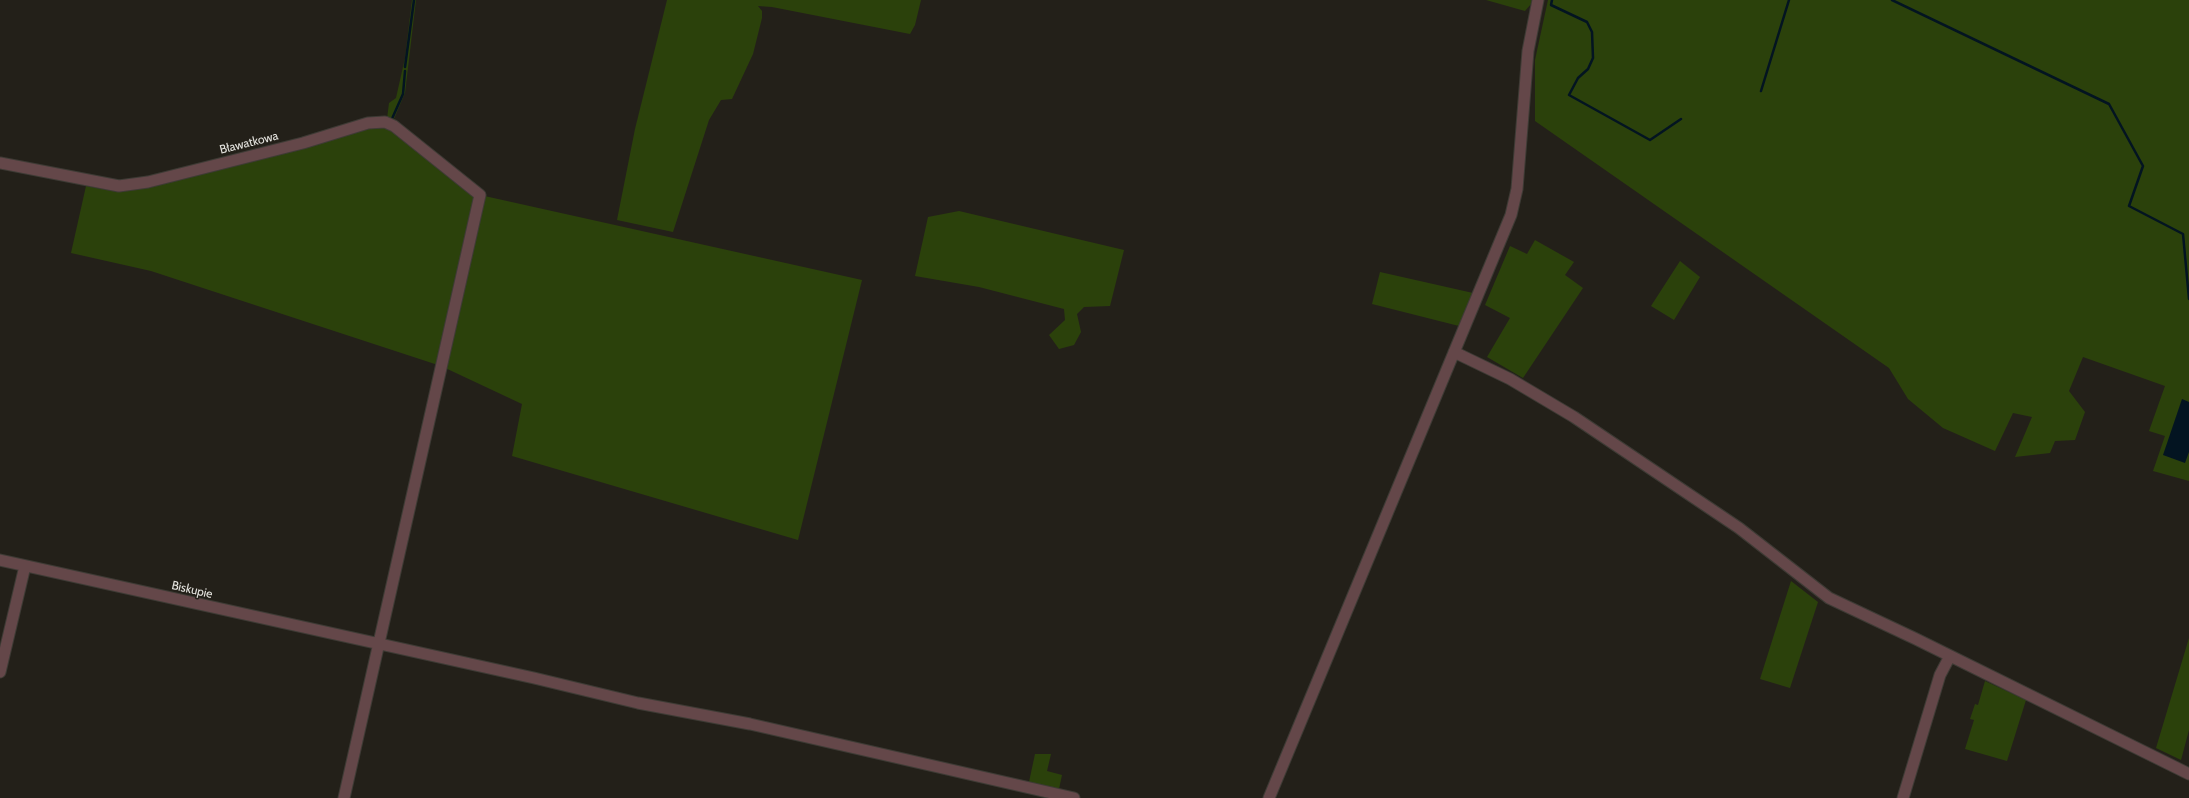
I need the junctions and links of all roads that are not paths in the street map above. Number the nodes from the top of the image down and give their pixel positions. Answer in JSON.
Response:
{"nodes":[{"id":1,"x":1538,"y":0,"type":"edge"},
{"id":2,"x":0,"y":163,"type":"edge"},
{"id":3,"x":1454,"y":352,"type":"junction"},
{"id":4,"x":0,"y":560,"type":"edge"},
{"id":5,"x":25,"y":566,"type":"junction"},
{"id":6,"x":379,"y":645,"type":"junction"},
{"id":7,"x":1950,"y":656,"type":"junction"},
{"id":8,"x":0,"y":672,"type":"edge"},
{"id":9,"x":2189,"y":774,"type":"edge"},
{"id":10,"x":344,"y":798,"type":"edge"},
{"id":11,"x":1074,"y":798,"type":"edge"},
{"id":12,"x":1269,"y":798,"type":"edge"},
{"id":13,"x":1903,"y":798,"type":"edge"}],
"edges":[{"from":1,"to":3,"type":"street"},
{"from":2,"to":6,"type":"street","name":"Bławatkowa"},
{"from":3,"to":7,"type":"street"},
{"from":3,"to":12,"type":"street"},
{"from":4,"to":5,"type":"street","name":"Biskupie"},
{"from":5,"to":6,"type":"street","name":"Biskupie"},
{"from":5,"to":8,"type":"street"},
{"from":6,"to":10,"type":"street"},
{"from":6,"to":11,"type":"street","name":"Biskupie"},
{"from":7,"to":9,"type":"street"},
{"from":7,"to":13,"type":"street"}]}
